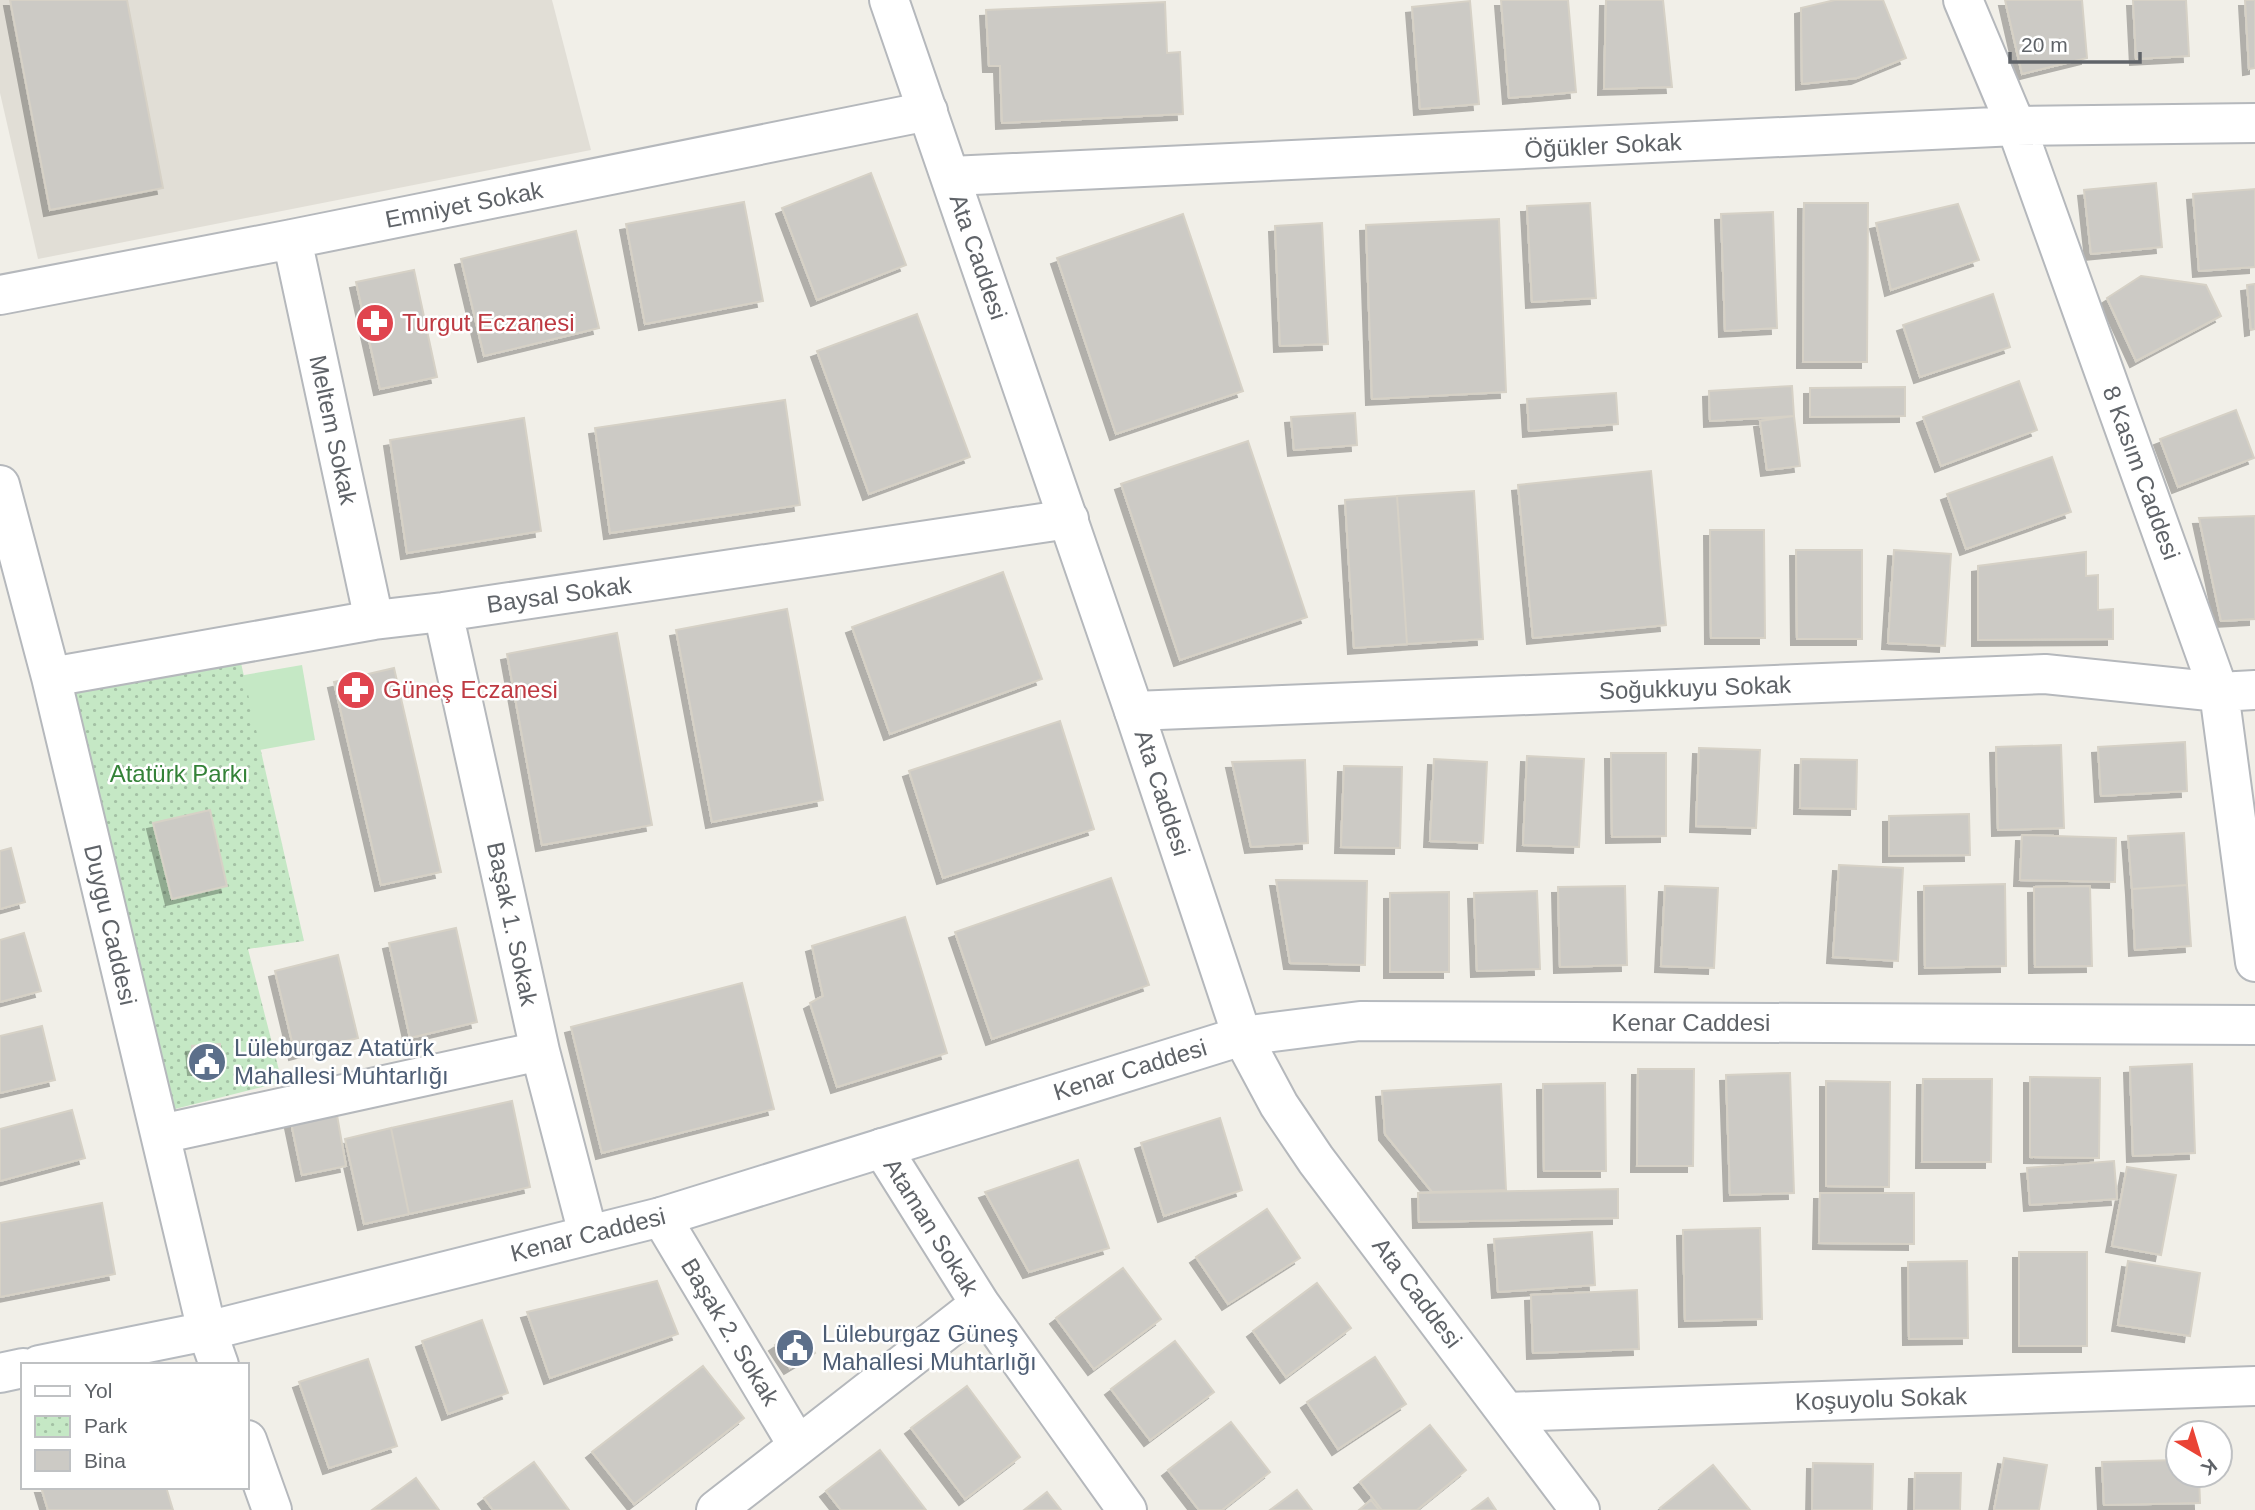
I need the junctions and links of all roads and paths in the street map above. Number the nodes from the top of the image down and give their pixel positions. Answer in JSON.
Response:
{"nodes":[{"id":1,"x":889,"y":0,"type":"edge"},
{"id":2,"x":1963,"y":0,"type":"edge"},
{"id":3,"x":928,"y":111,"type":"junction"},
{"id":4,"x":2255,"y":123,"type":"edge"},
{"id":5,"x":2016,"y":126,"type":"junction"},
{"id":6,"x":951,"y":176,"type":"junction"},
{"id":7,"x":292,"y":239,"type":"junction"},
{"id":8,"x":0,"y":295,"type":"edge"},
{"id":9,"x":0,"y":485,"type":"edge"},
{"id":10,"x":1069,"y":519,"type":"junction"},
{"id":11,"x":443,"y":612,"type":"junction"},
{"id":12,"x":374,"y":620,"type":"junction"},
{"id":13,"x":51,"y":677,"type":"junction"},
{"id":14,"x":2237,"y":691,"type":"edge"},
{"id":15,"x":1134,"y":711,"type":"junction"},
{"id":16,"x":2255,"y":962,"type":"edge"},
{"id":17,"x":2255,"y":1025,"type":"edge"},
{"id":18,"x":1242,"y":1036,"type":"junction"},
{"id":19,"x":540,"y":1051,"type":"junction"},
{"id":20,"x":161,"y":1134,"type":"junction"},
{"id":21,"x":881,"y":1148,"type":"junction"},
{"id":22,"x":661,"y":1217,"type":"junction"},
{"id":23,"x":588,"y":1234,"type":"junction"},
{"id":24,"x":979,"y":1304,"type":"junction"},
{"id":25,"x":213,"y":1348,"type":"edge"},
{"id":26,"x":60,"y":1363,"type":"edge"},
{"id":27,"x":21,"y":1368,"type":"edge"},
{"id":28,"x":0,"y":1373,"type":"edge"},
{"id":29,"x":2255,"y":1386,"type":"edge"},
{"id":30,"x":1507,"y":1412,"type":"junction"},
{"id":31,"x":248,"y":1443,"type":"edge"},
{"id":32,"x":798,"y":1446,"type":"junction"},
{"id":33,"x":272,"y":1510,"type":"edge"},
{"id":34,"x":716,"y":1510,"type":"edge"},
{"id":35,"x":1127,"y":1510,"type":"edge"},
{"id":36,"x":1580,"y":1510,"type":"edge"}],
"edges":[{"from":1,"to":3,"type":"street","name":"Ata Caddesi"},
{"from":2,"to":5,"type":"street","name":"8 Kasım Caddesi"},
{"from":3,"to":6,"type":"street","name":"Ata Caddesi"},
{"from":3,"to":7,"type":"street","name":"Emniyet Sokak"},
{"from":4,"to":5,"type":"street","name":"Öğükler Sokak"},
{"from":5,"to":6,"type":"street","name":"Öğükler Sokak"},
{"from":5,"to":14,"type":"street","name":"8 Kasım Caddesi"},
{"from":6,"to":10,"type":"street","name":"Ata Caddesi"},
{"from":7,"to":8,"type":"street","name":"Emniyet Sokak"},
{"from":7,"to":12,"type":"street","name":"Meltem Sokak"},
{"from":9,"to":13,"type":"street","name":"Duygu Caddesi"},
{"from":10,"to":11,"type":"street","name":"Baysal Sokak"},
{"from":10,"to":15,"type":"street","name":"Ata Caddesi"},
{"from":11,"to":12,"type":"street","name":"Baysal Sokak"},
{"from":11,"to":19,"type":"street","name":"Başak 1. Sokak"},
{"from":12,"to":13,"type":"street","name":"Baysal Sokak"},
{"from":13,"to":20,"type":"street","name":"Duygu Caddesi"},
{"from":14,"to":15,"type":"street","name":"Soğukkuyu Sokak"},
{"from":14,"to":16,"type":"street","name":"8 Kasım Caddesi"},
{"from":15,"to":18,"type":"street","name":"Ata Caddesi"},
{"from":17,"to":18,"type":"street","name":"Kenar Caddesi"},
{"from":18,"to":21,"type":"street","name":"Kenar Caddesi"},
{"from":18,"to":30,"type":"street","name":"Ata Caddesi"},
{"from":19,"to":20,"type":"street"},
{"from":19,"to":23,"type":"street","name":"Başak 1. Sokak"},
{"from":20,"to":25,"type":"street","name":"Duygu Caddesi"},
{"from":21,"to":22,"type":"street","name":"Kenar Caddesi"},
{"from":21,"to":24,"type":"street","name":"Ataman Sokak"},
{"from":22,"to":23,"type":"street","name":"Kenar Caddesi"},
{"from":22,"to":32,"type":"street","name":"Başak 2. Sokak"},
{"from":23,"to":25,"type":"street","name":"Kenar Caddesi"},
{"from":24,"to":32,"type":"street"},
{"from":24,"to":35,"type":"street","name":"Ataman Sokak"},
{"from":25,"to":26,"type":"street","name":"Kenar Caddesi"},
{"from":27,"to":28,"type":"street"},
{"from":29,"to":30,"type":"street","name":"Koşuyolu Sokak"},
{"from":30,"to":36,"type":"street","name":"Ata Caddesi"},
{"from":31,"to":33,"type":"street"},
{"from":32,"to":34,"type":"street"}]}
